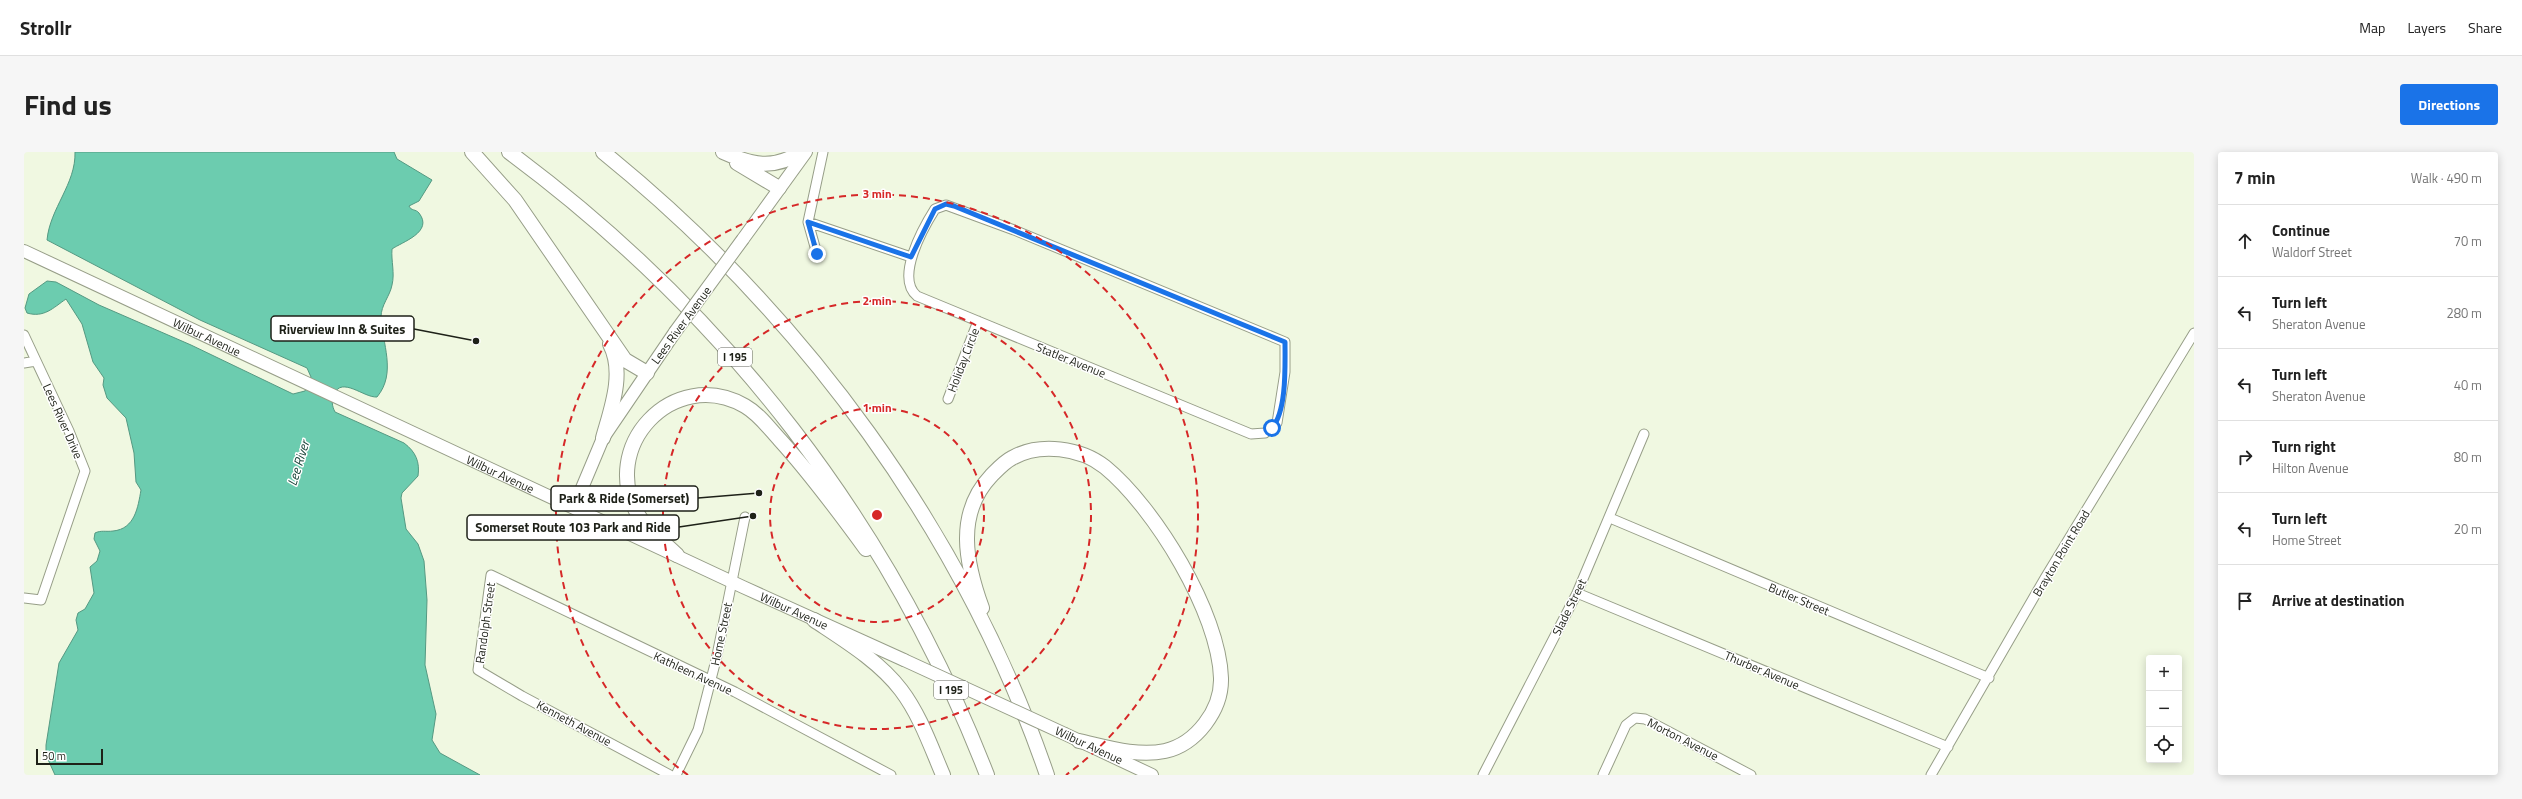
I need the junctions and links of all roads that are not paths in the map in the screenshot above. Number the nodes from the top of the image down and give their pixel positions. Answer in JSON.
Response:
{"nodes":[{"id":1,"x":472,"y":152,"type":"edge"},
{"id":2,"x":509,"y":152,"type":"edge"},
{"id":3,"x":603,"y":152,"type":"edge"},
{"id":4,"x":718,"y":152,"type":"edge"},
{"id":5,"x":723,"y":152,"type":"edge"},
{"id":6,"x":801,"y":152,"type":"edge"},
{"id":7,"x":806,"y":152,"type":"edge"},
{"id":8,"x":823,"y":152,"type":"edge"},
{"id":9,"x":779,"y":188,"type":"junction"},
{"id":10,"x":808,"y":222,"type":"junction"},
{"id":11,"x":24,"y":252,"type":"edge"},
{"id":12,"x":817,"y":254,"type":"dead end"},
{"id":13,"x":911,"y":257,"type":"junction"},
{"id":14,"x":978,"y":322,"type":"junction"},
{"id":15,"x":600,"y":326,"type":"junction"},
{"id":16,"x":2194,"y":333,"type":"edge"},
{"id":17,"x":24,"y":335,"type":"edge"},
{"id":18,"x":36,"y":361,"type":"junction"},
{"id":19,"x":24,"y":363,"type":"edge"},
{"id":20,"x":647,"y":373,"type":"junction"},
{"id":21,"x":948,"y":399,"type":"dead end"},
{"id":22,"x":1644,"y":434,"type":"dead end"},
{"id":23,"x":603,"y":438,"type":"junction"},
{"id":24,"x":574,"y":507,"type":"junction"},
{"id":25,"x":746,"y":517,"type":"dead end"},
{"id":26,"x":1610,"y":518,"type":"junction"},
{"id":27,"x":677,"y":555,"type":"junction"},
{"id":28,"x":491,"y":575,"type":"joint"},
{"id":29,"x":732,"y":582,"type":"junction"},
{"id":30,"x":1577,"y":593,"type":"junction"},
{"id":31,"x":24,"y":598,"type":"edge"},
{"id":32,"x":910,"y":607,"type":"junction"},
{"id":33,"x":814,"y":620,"type":"junction"},
{"id":34,"x":478,"y":670,"type":"joint"},
{"id":35,"x":1008,"y":678,"type":"junction"},
{"id":36,"x":1989,"y":678,"type":"junction"},
{"id":37,"x":710,"y":682,"type":"junction"},
{"id":38,"x":1078,"y":741,"type":"junction"},
{"id":39,"x":1948,"y":747,"type":"junction"},
{"id":40,"x":1046,"y":773,"type":"edge"},
{"id":41,"x":670,"y":775,"type":"edge"},
{"id":42,"x":676,"y":775,"type":"edge"},
{"id":43,"x":891,"y":775,"type":"edge"},
{"id":44,"x":943,"y":775,"type":"edge"},
{"id":45,"x":987,"y":775,"type":"edge"},
{"id":46,"x":1152,"y":775,"type":"edge"},
{"id":47,"x":1483,"y":775,"type":"edge"},
{"id":48,"x":1604,"y":775,"type":"edge"},
{"id":49,"x":1751,"y":775,"type":"edge"},
{"id":50,"x":1932,"y":775,"type":"edge"}],
"edges":[{"from":1,"to":15,"type":"highway"},
{"from":2,"to":32,"type":"highway","number":"I 195"},
{"from":3,"to":35,"type":"highway"},
{"from":4,"to":9,"type":"highway"},
{"from":5,"to":6,"type":"highway"},
{"from":7,"to":9,"type":"main road","name":"Lees River Avenue"},
{"from":8,"to":10,"type":"street"},
{"from":9,"to":20,"type":"main road","name":"Lees River Avenue","bridge":true},
{"from":10,"to":12,"type":"street"},
{"from":10,"to":13,"type":"street"},
{"from":11,"to":24,"type":"main road","name":"Wilbur Avenue"},
{"from":13,"to":14,"type":"street","name":"Statler Avenue"},
{"from":13,"to":14,"type":"street","name":"Statler Avenue"},
{"from":14,"to":21,"type":"street","name":"Holiday Circle"},
{"from":15,"to":20,"type":"highway"},
{"from":15,"to":23,"type":"highway"},
{"from":16,"to":36,"type":"street","name":"Brayton Point Road"},
{"from":17,"to":18,"type":"street","name":"Lees River Drive"},
{"from":18,"to":19,"type":"street"},
{"from":18,"to":31,"type":"street","name":"Lees River Drive"},
{"from":20,"to":23,"type":"main road","name":"Lees River Avenue"},
{"from":22,"to":26,"type":"street","name":"Slade Street"},
{"from":23,"to":24,"type":"main road","name":"Lees River Avenue"},
{"from":24,"to":27,"type":"main road","name":"Wilbur Avenue"},
{"from":25,"to":29,"type":"street","name":"Home Street"},
{"from":26,"to":30,"type":"street","name":"Slade Street"},
{"from":26,"to":36,"type":"street","name":"Butler Street"},
{"from":27,"to":29,"type":"main road","name":"Wilbur Avenue"},
{"from":27,"to":32,"type":"highway"},
{"from":28,"to":34,"type":"street","name":"Randolph Street"},
{"from":28,"to":37,"type":"street","name":"Kathleen Avenue"},
{"from":29,"to":33,"type":"main road","name":"Wilbur Avenue"},
{"from":29,"to":37,"type":"street","name":"Home Street"},
{"from":30,"to":39,"type":"street","name":"Thurber Avenue"},
{"from":30,"to":47,"type":"street","name":"Slade Street"},
{"from":32,"to":45,"type":"highway","number":"I 195"},
{"from":33,"to":38,"type":"main road","name":"Wilbur Avenue","bridge":true},
{"from":33,"to":44,"type":"highway"},
{"from":34,"to":41,"type":"street","name":"Kenneth Avenue"},
{"from":35,"to":38,"type":"highway"},
{"from":35,"to":40,"type":"highway"},
{"from":36,"to":39,"type":"street","name":"Brayton Point Road"},
{"from":37,"to":42,"type":"street","name":"Home Street"},
{"from":37,"to":43,"type":"street","name":"Kathleen Avenue"},
{"from":38,"to":46,"type":"main road","name":"Wilbur Avenue"},
{"from":39,"to":50,"type":"street","name":"Brayton Point Road"},
{"from":48,"to":49,"type":"street","name":"Morton Avenue"}]}
